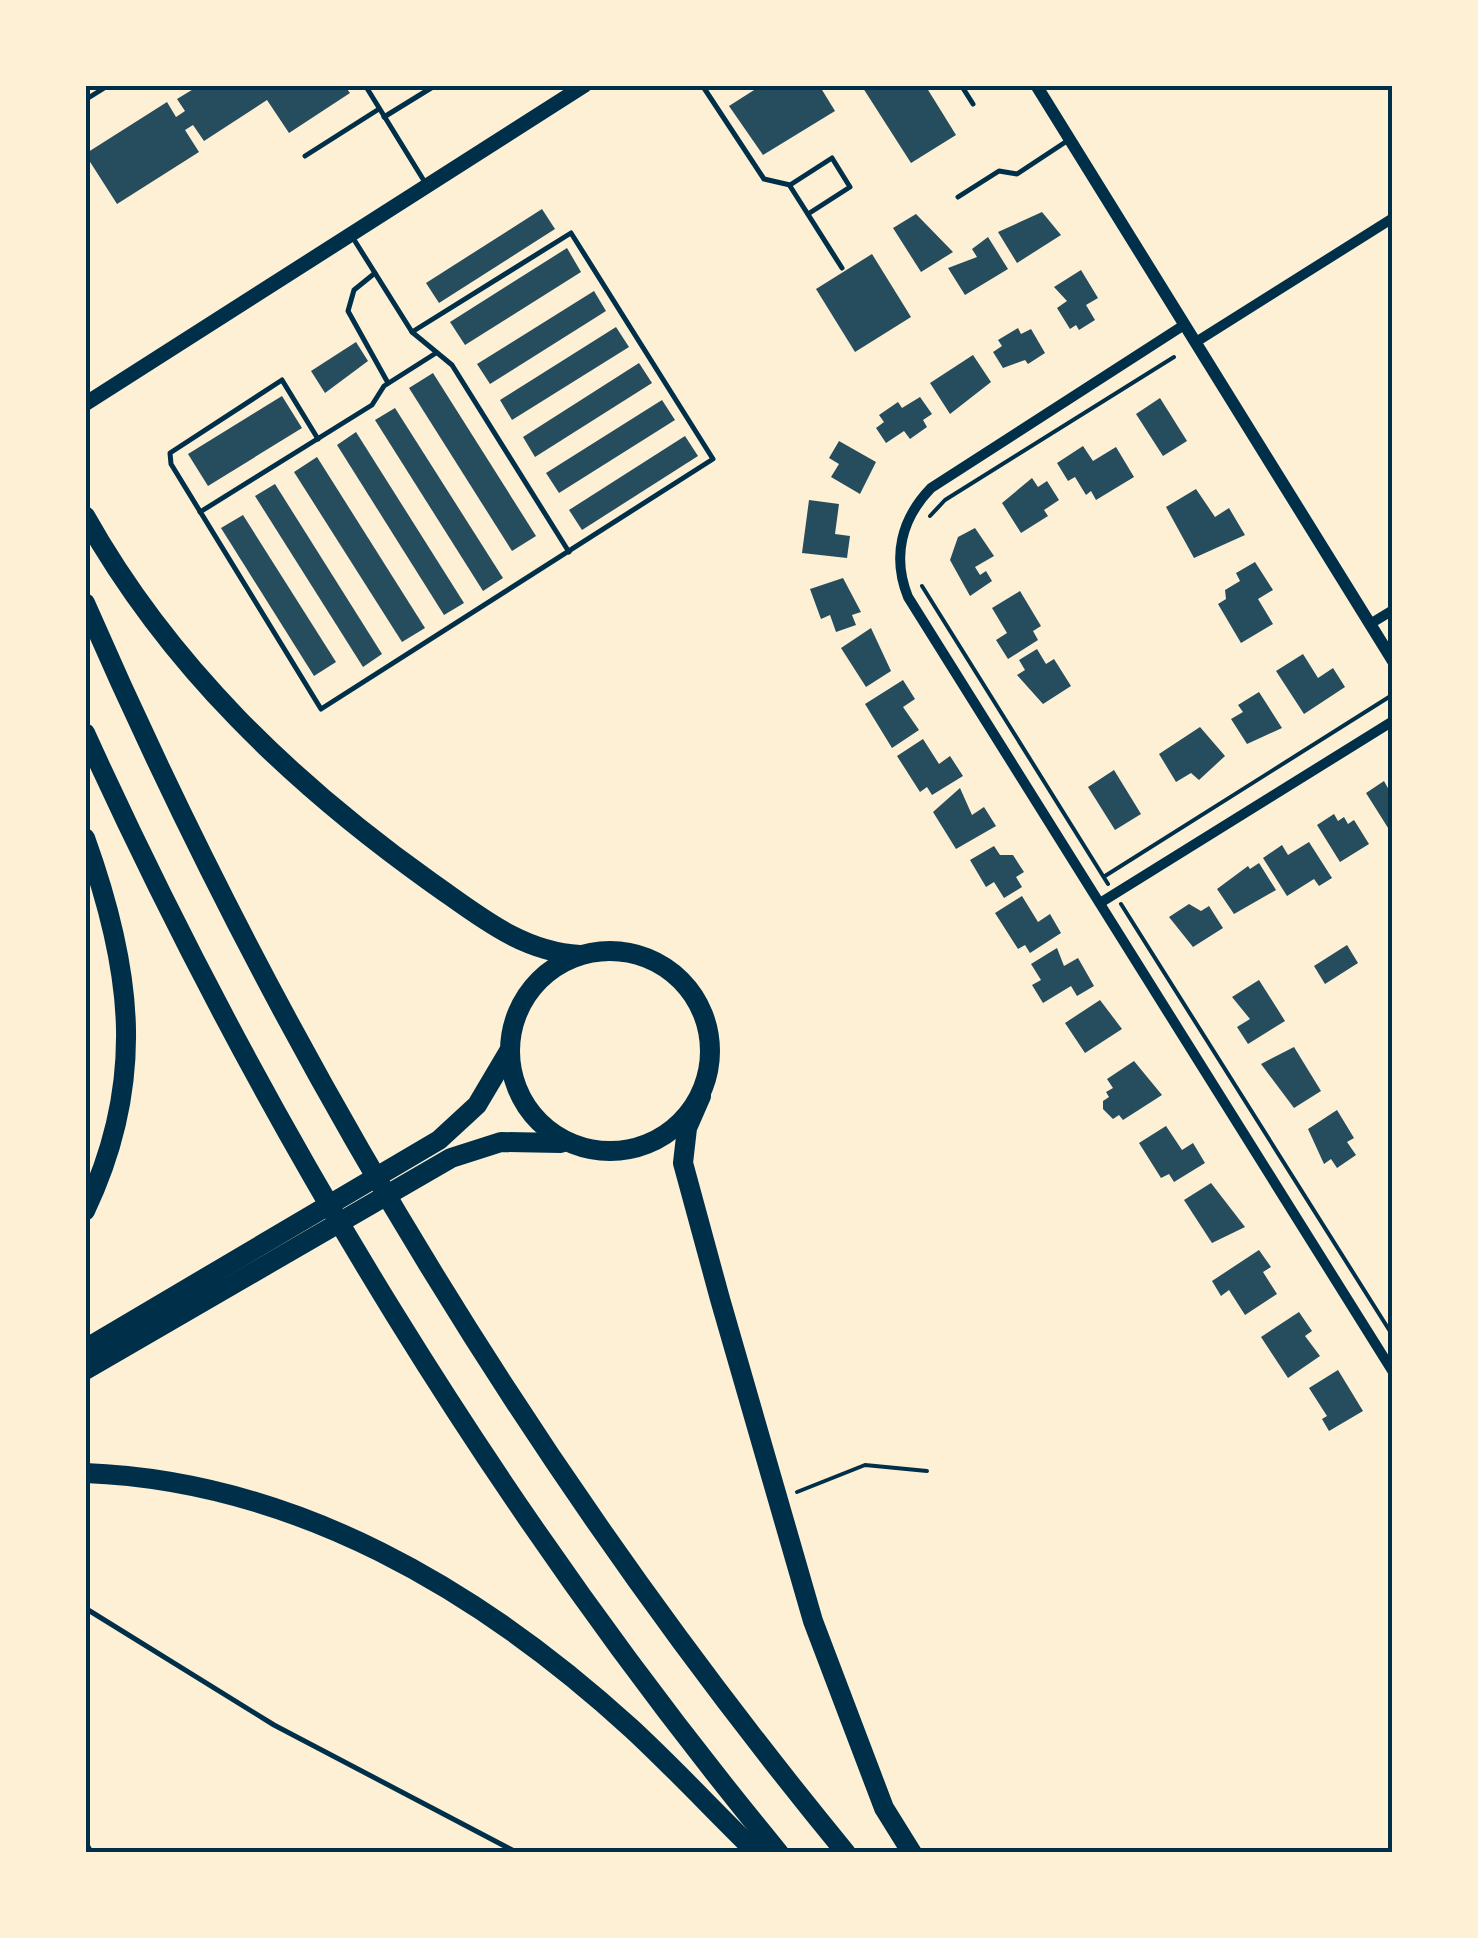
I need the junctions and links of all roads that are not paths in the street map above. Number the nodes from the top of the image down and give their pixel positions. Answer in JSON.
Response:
{"nodes":[{"id":1,"x":109,"y":85,"type":"edge"},
{"id":2,"x":365,"y":85,"type":"edge"},
{"id":3,"x":436,"y":85,"type":"edge"},
{"id":4,"x":585,"y":85,"type":"edge"},
{"id":5,"x":702,"y":85,"type":"edge"},
{"id":6,"x":961,"y":85,"type":"edge"},
{"id":7,"x":1036,"y":85,"type":"edge"},
{"id":8,"x":562,"y":91,"type":"edge"},
{"id":9,"x":85,"y":100,"type":"edge"},
{"id":10,"x":973,"y":104,"type":"dead end"},
{"id":11,"x":379,"y":109,"type":"junction"},
{"id":12,"x":384,"y":117,"type":"junction"},
{"id":13,"x":1069,"y":140,"type":"junction"},
{"id":14,"x":306,"y":156,"type":"dead end"},
{"id":15,"x":790,"y":184,"type":"junction"},
{"id":16,"x":428,"y":186,"type":"junction"},
{"id":17,"x":958,"y":197,"type":"dead end"},
{"id":18,"x":808,"y":214,"type":"junction"},
{"id":19,"x":1393,"y":218,"type":"edge"},
{"id":20,"x":352,"y":235,"type":"junction"},
{"id":21,"x":842,"y":268,"type":"dead end"},
{"id":22,"x":375,"y":273,"type":"junction"},
{"id":23,"x":1184,"y":325,"type":"junction"},
{"id":24,"x":412,"y":332,"type":"junction"},
{"id":25,"x":1196,"y":342,"type":"junction"},
{"id":26,"x":436,"y":352,"type":"junction"},
{"id":27,"x":388,"y":384,"type":"junction"},
{"id":28,"x":85,"y":404,"type":"edge"},
{"id":29,"x":318,"y":439,"type":"junction"},
{"id":30,"x":200,"y":512,"type":"junction"},
{"id":31,"x":85,"y":516,"type":"edge"},
{"id":32,"x":568,"y":552,"type":"junction"},
{"id":33,"x":85,"y":603,"type":"edge"},
{"id":34,"x":1393,"y":610,"type":"edge"},
{"id":35,"x":1370,"y":624,"type":"junction"},
{"id":36,"x":1393,"y":660,"type":"edge"},
{"id":37,"x":1393,"y":720,"type":"edge"},
{"id":38,"x":85,"y":733,"type":"edge"},
{"id":39,"x":85,"y":838,"type":"edge"},
{"id":40,"x":1100,"y":903,"type":"junction"},
{"id":41,"x":580,"y":955,"type":"junction"},
{"id":42,"x":510,"y":1050,"type":"junction"},
{"id":43,"x":701,"y":1096,"type":"junction"},
{"id":44,"x":578,"y":1147,"type":"junction"},
{"id":45,"x":85,"y":1211,"type":"edge"},
{"id":46,"x":252,"y":1262,"type":"junction"},
{"id":47,"x":85,"y":1349,"type":"edge"},
{"id":48,"x":85,"y":1370,"type":"edge"},
{"id":49,"x":1393,"y":1372,"type":"edge"},
{"id":50,"x":85,"y":1473,"type":"edge"},
{"id":51,"x":85,"y":1608,"type":"edge"},
{"id":52,"x":518,"y":1853,"type":"edge"},
{"id":53,"x":757,"y":1853,"type":"edge"},
{"id":54,"x":779,"y":1853,"type":"edge"},
{"id":55,"x":846,"y":1853,"type":"edge"},
{"id":56,"x":912,"y":1853,"type":"edge"}],
"edges":[{"from":1,"to":9,"type":"lane"},
{"from":2,"to":11,"type":"lane"},
{"from":3,"to":12,"type":"lane"},
{"from":4,"to":8,"type":"main road"},
{"from":5,"to":15,"type":"lane"},
{"from":6,"to":10,"type":"lane"},
{"from":7,"to":13,"type":"street"},
{"from":8,"to":16,"type":"main road"},
{"from":11,"to":12,"type":"lane"},
{"from":11,"to":14,"type":"lane"},
{"from":12,"to":16,"type":"lane"},
{"from":13,"to":17,"type":"lane"},
{"from":13,"to":23,"type":"street"},
{"from":15,"to":18,"type":"lane"},
{"from":15,"to":18,"type":"lane"},
{"from":16,"to":20,"type":"main road"},
{"from":18,"to":21,"type":"lane"},
{"from":19,"to":25,"type":"street"},
{"from":20,"to":22,"type":"lane"},
{"from":20,"to":28,"type":"main road"},
{"from":22,"to":24,"type":"lane"},
{"from":22,"to":27,"type":"lane"},
{"from":23,"to":25,"type":"street"},
{"from":23,"to":40,"type":"street"},
{"from":24,"to":26,"type":"lane"},
{"from":24,"to":32,"type":"lane"},
{"from":25,"to":35,"type":"street"},
{"from":26,"to":27,"type":"lane"},
{"from":26,"to":32,"type":"lane"},
{"from":27,"to":29,"type":"lane"},
{"from":29,"to":30,"type":"lane"},
{"from":29,"to":30,"type":"lane"},
{"from":30,"to":32,"type":"lane"},
{"from":31,"to":41,"type":"highway"},
{"from":33,"to":55,"type":"highway"},
{"from":34,"to":35,"type":"street"},
{"from":35,"to":36,"type":"street"},
{"from":37,"to":40,"type":"street"},
{"from":38,"to":54,"type":"highway"},
{"from":39,"to":45,"type":"highway"},
{"from":40,"to":49,"type":"street"},
{"from":41,"to":42,"type":"highway"},
{"from":41,"to":43,"type":"highway"},
{"from":42,"to":44,"type":"highway"},
{"from":42,"to":46,"type":"highway"},
{"from":43,"to":44,"type":"highway"},
{"from":43,"to":56,"type":"highway"},
{"from":44,"to":46,"type":"highway"},
{"from":46,"to":47,"type":"highway"},
{"from":46,"to":48,"type":"highway"},
{"from":50,"to":53,"type":"highway"},
{"from":51,"to":52,"type":"lane"}]}
